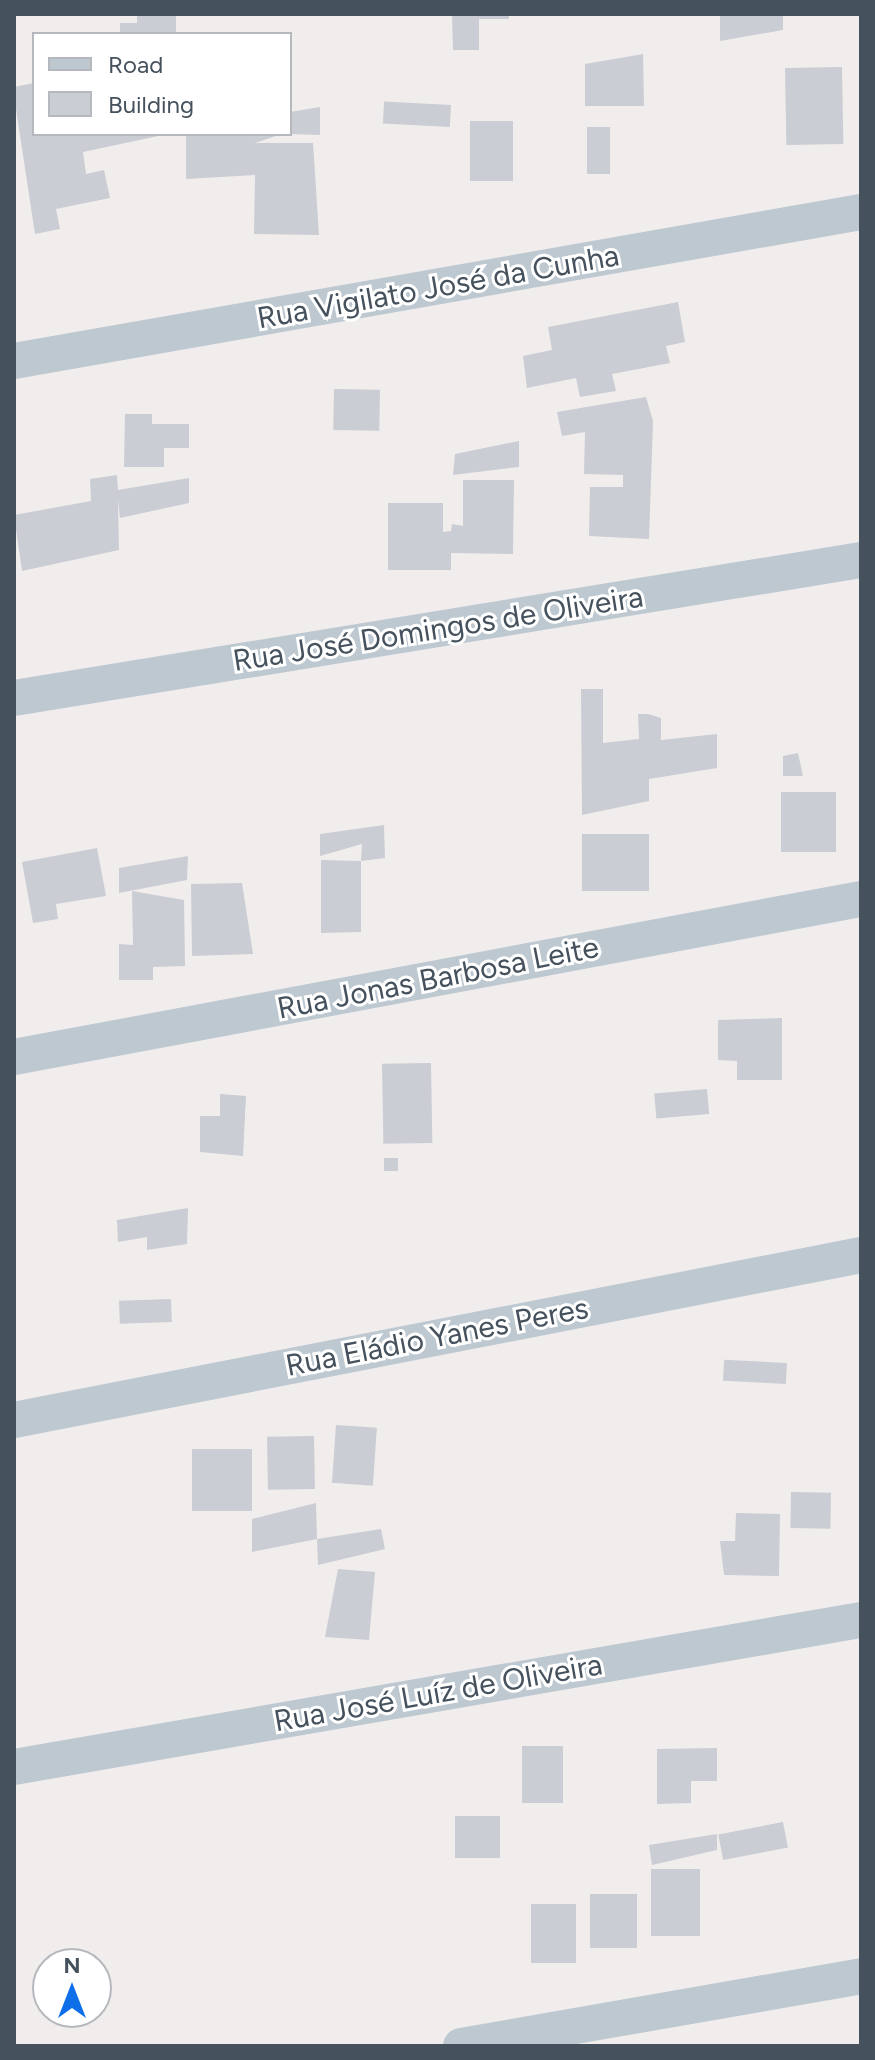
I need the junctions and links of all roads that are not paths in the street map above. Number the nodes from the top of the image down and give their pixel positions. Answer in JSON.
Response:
{"nodes":[{"id":1,"x":861,"y":212,"type":"edge"},
{"id":2,"x":14,"y":361,"type":"edge"},
{"id":3,"x":861,"y":560,"type":"edge"},
{"id":4,"x":14,"y":698,"type":"edge"},
{"id":5,"x":861,"y":899,"type":"edge"},
{"id":6,"x":14,"y":1057,"type":"edge"},
{"id":7,"x":861,"y":1255,"type":"edge"},
{"id":8,"x":14,"y":1420,"type":"edge"},
{"id":9,"x":861,"y":1620,"type":"edge"},
{"id":10,"x":14,"y":1767,"type":"edge"},
{"id":11,"x":861,"y":1976,"type":"edge"},
{"id":12,"x":461,"y":2046,"type":"edge"}],
"edges":[{"from":1,"to":2,"type":"street","name":"Rua Vigilato José da Cunha"},
{"from":3,"to":4,"type":"street","name":"Rua José Domingos de Oliveira"},
{"from":5,"to":6,"type":"street","name":"Rua Jonas Barbosa Leite"},
{"from":7,"to":8,"type":"street","name":"Rua Eládio Yanes Peres"},
{"from":9,"to":10,"type":"street","name":"Rua José Luíz de Oliveira"},
{"from":11,"to":12,"type":"street"}]}
